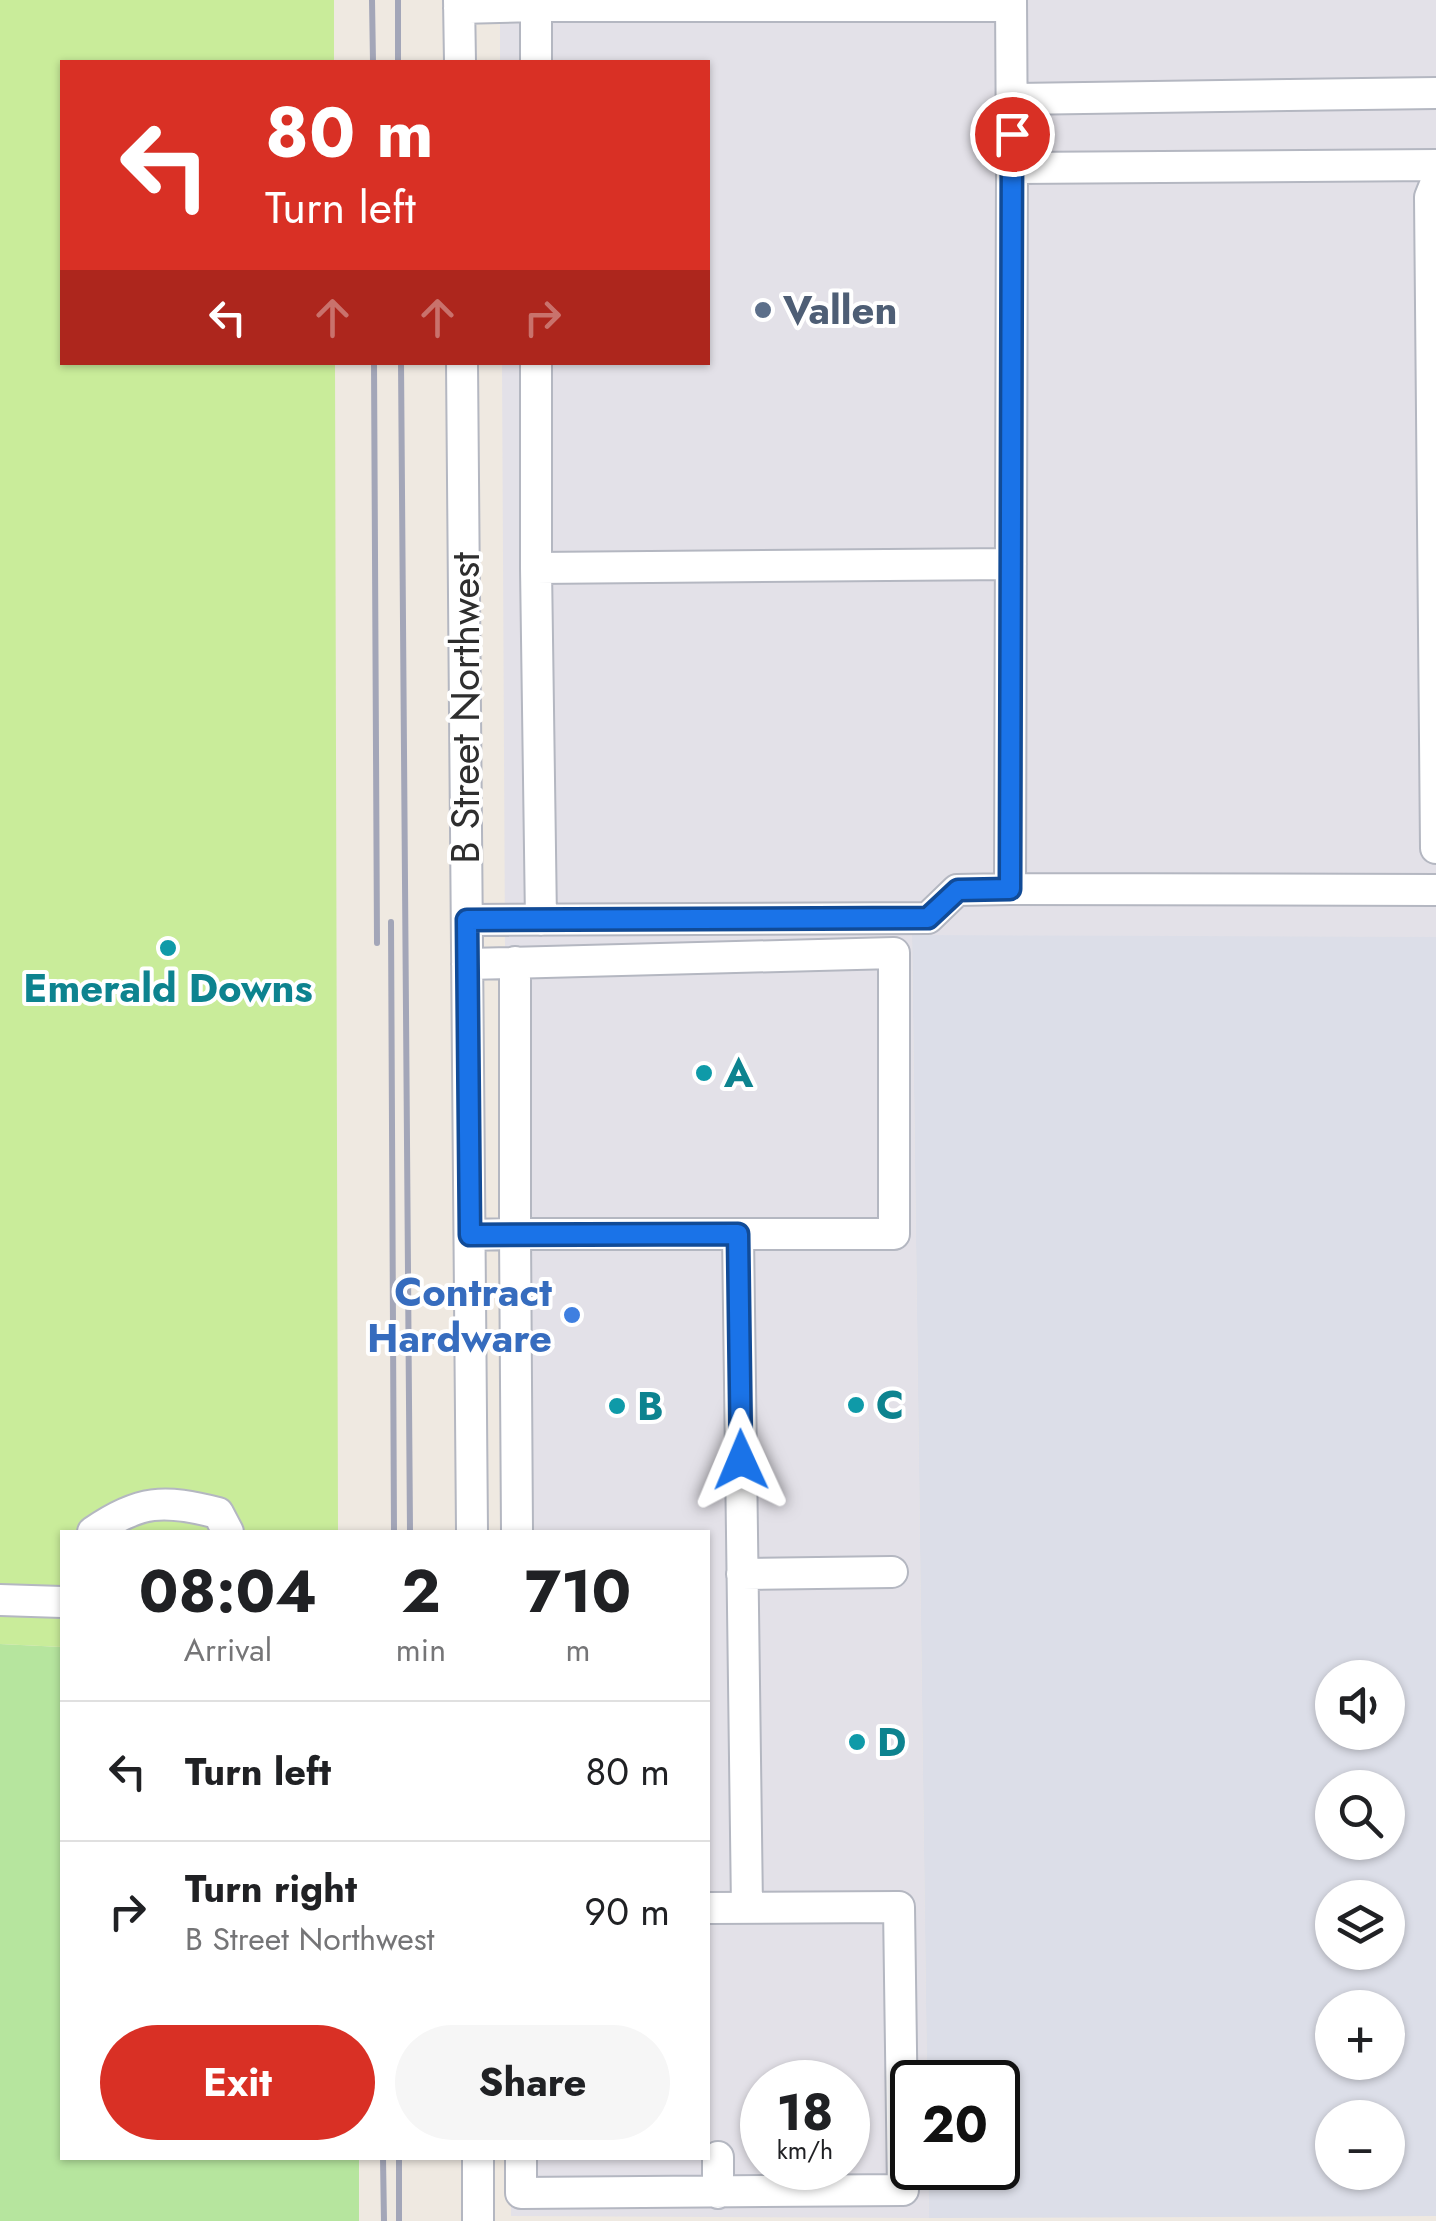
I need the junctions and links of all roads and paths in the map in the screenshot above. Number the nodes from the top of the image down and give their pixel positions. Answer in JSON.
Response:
{"nodes":[{"id":1,"x":536,"y":3,"type":"edge"},
{"id":2,"x":1010,"y":3,"type":"edge"},
{"id":3,"x":459,"y":4,"type":"edge"},
{"id":4,"x":460,"y":60,"type":"edge"},
{"id":5,"x":536,"y":60,"type":"edge"},
{"id":6,"x":1436,"y":94,"type":"edge"},
{"id":7,"x":1012,"y":99,"type":"junction"},
{"id":8,"x":1436,"y":165,"type":"edge"},
{"id":9,"x":1012,"y":168,"type":"junction"},
{"id":10,"x":1436,"y":182,"type":"edge"},
{"id":11,"x":462,"y":365,"type":"edge"},
{"id":12,"x":536,"y":365,"type":"edge"},
{"id":13,"x":1011,"y":564,"type":"junction"},
{"id":14,"x":536,"y":568,"type":"junction"},
{"id":15,"x":1436,"y":848,"type":"edge"},
{"id":16,"x":1010,"y":889,"type":"junction"},
{"id":17,"x":1436,"y":890,"type":"edge"},
{"id":18,"x":467,"y":920,"type":"junction"},
{"id":19,"x":541,"y":920,"type":"junction"},
{"id":20,"x":515,"y":962,"type":"junction"},
{"id":21,"x":468,"y":964,"type":"junction"},
{"id":22,"x":515,"y":1234,"type":"junction"},
{"id":23,"x":738,"y":1234,"type":"junction"},
{"id":24,"x":470,"y":1235,"type":"junction"},
{"id":25,"x":96,"y":1530,"type":"edge"},
{"id":26,"x":227,"y":1530,"type":"edge"},
{"id":27,"x":472,"y":1530,"type":"edge"},
{"id":28,"x":517,"y":1530,"type":"edge"},
{"id":29,"x":892,"y":1572,"type":"dead end"},
{"id":30,"x":742,"y":1574,"type":"junction"},
{"id":31,"x":0,"y":1600,"type":"edge"},
{"id":32,"x":60,"y":1602,"type":"edge"},
{"id":33,"x":710,"y":1908,"type":"edge"},
{"id":34,"x":747,"y":1908,"type":"junction"},
{"id":35,"x":718,"y":2157,"type":"dead end"},
{"id":36,"x":478,"y":2160,"type":"edge"},
{"id":37,"x":521,"y":2160,"type":"edge"},
{"id":38,"x":718,"y":2193,"type":"junction"},
{"id":39,"x":478,"y":2221,"type":"edge"}],
"edges":[{"from":1,"to":2,"type":"street"},
{"from":1,"to":3,"type":"street"},
{"from":1,"to":5,"type":"street"},
{"from":2,"to":7,"type":"street"},
{"from":3,"to":4,"type":"street"},
{"from":6,"to":7,"type":"street"},
{"from":7,"to":9,"type":"street"},
{"from":8,"to":9,"type":"street"},
{"from":9,"to":13,"type":"street"},
{"from":10,"to":15,"type":"street"},
{"from":11,"to":18,"type":"street","name":"B Street Northwest"},
{"from":12,"to":14,"type":"street"},
{"from":13,"to":14,"type":"street"},
{"from":13,"to":16,"type":"street"},
{"from":14,"to":19,"type":"street"},
{"from":16,"to":17,"type":"street"},
{"from":16,"to":19,"type":"street"},
{"from":18,"to":19,"type":"street"},
{"from":18,"to":21,"type":"street","name":"B Street Northwest"},
{"from":20,"to":21,"type":"street"},
{"from":20,"to":22,"type":"street"},
{"from":20,"to":23,"type":"street"},
{"from":21,"to":24,"type":"street","name":"B Street Northwest"},
{"from":22,"to":23,"type":"street"},
{"from":22,"to":24,"type":"street"},
{"from":22,"to":28,"type":"street"},
{"from":23,"to":30,"type":"street"},
{"from":24,"to":27,"type":"street","name":"B Street Northwest"},
{"from":25,"to":26,"type":"street"},
{"from":29,"to":30,"type":"street"},
{"from":30,"to":34,"type":"street"},
{"from":31,"to":32,"type":"street"},
{"from":33,"to":34,"type":"street"},
{"from":34,"to":38,"type":"street"},
{"from":35,"to":38,"type":"street"},
{"from":36,"to":39,"type":"street"},
{"from":37,"to":38,"type":"street"}]}
